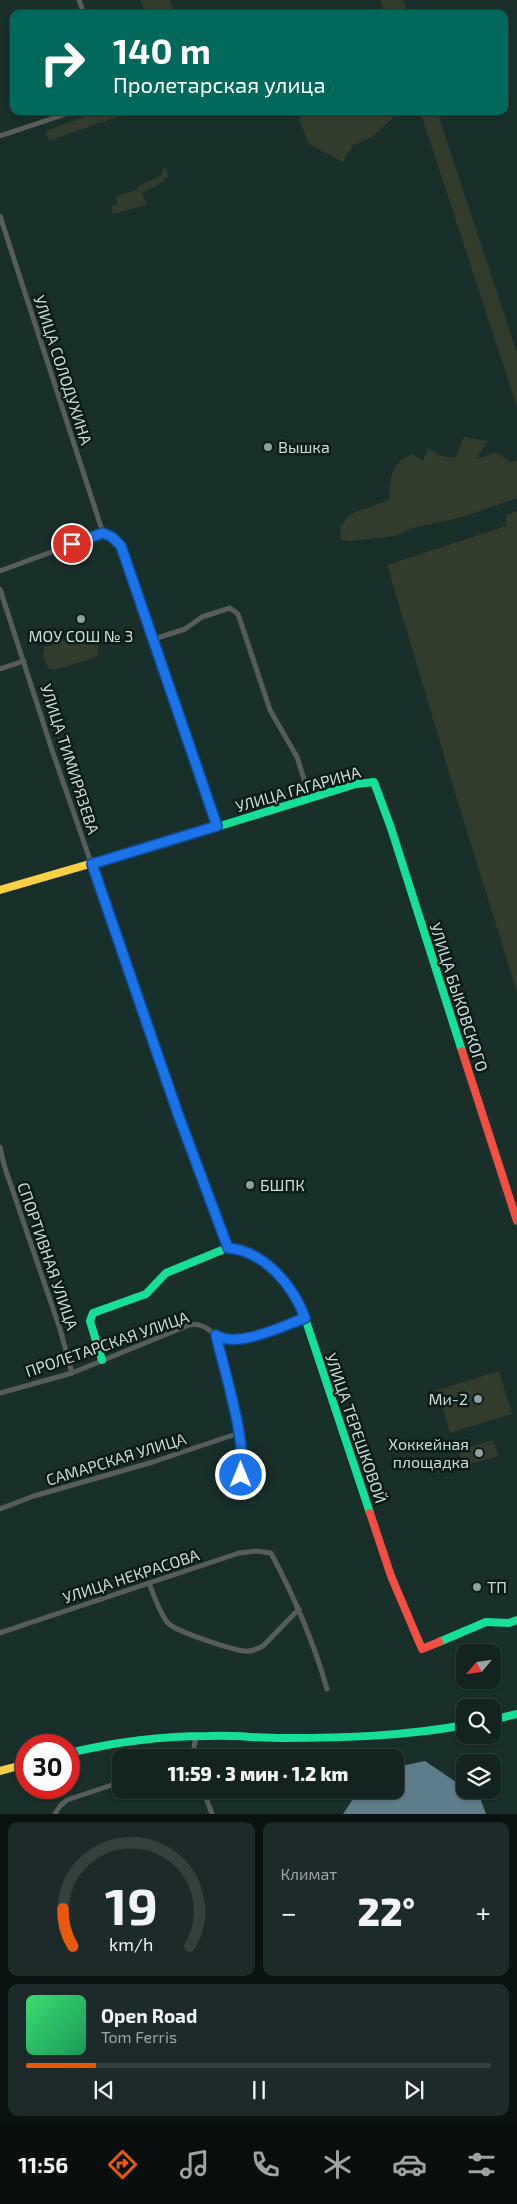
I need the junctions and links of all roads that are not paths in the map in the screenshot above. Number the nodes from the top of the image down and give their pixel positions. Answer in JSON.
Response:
{"nodes":[{"id":1,"x":63,"y":115,"type":"edge"},
{"id":2,"x":0,"y":136,"type":"edge"},
{"id":3,"x":0,"y":216,"type":"edge"},
{"id":4,"x":7,"y":236,"type":"junction"},
{"id":5,"x":0,"y":239,"type":"edge"},
{"id":6,"x":103,"y":533,"type":"junction"},
{"id":7,"x":0,"y":571,"type":"edge"},
{"id":8,"x":0,"y":589,"type":"edge"},
{"id":9,"x":154,"y":640,"type":"junction"},
{"id":10,"x":24,"y":661,"type":"junction"},
{"id":11,"x":0,"y":669,"type":"edge"},
{"id":12,"x":374,"y":782,"type":"joint"},
{"id":13,"x":310,"y":798,"type":"junction"},
{"id":14,"x":217,"y":826,"type":"junction"},
{"id":15,"x":92,"y":864,"type":"junction"},
{"id":16,"x":0,"y":890,"type":"edge"},
{"id":17,"x":0,"y":1147,"type":"edge"},
{"id":18,"x":517,"y":1221,"type":"edge"},
{"id":19,"x":228,"y":1248,"type":"junction"},
{"id":20,"x":305,"y":1318,"type":"junction"},
{"id":21,"x":216,"y":1335,"type":"junction"},
{"id":22,"x":102,"y":1360,"type":"junction"},
{"id":23,"x":72,"y":1373,"type":"junction"},
{"id":24,"x":0,"y":1393,"type":"edge"},
{"id":25,"x":239,"y":1434,"type":"junction"},
{"id":26,"x":228,"y":1495,"type":"dead end"},
{"id":27,"x":0,"y":1509,"type":"edge"},
{"id":28,"x":149,"y":1583,"type":"junction"},
{"id":29,"x":299,"y":1609,"type":"junction"},
{"id":30,"x":517,"y":1620,"type":"edge"},
{"id":31,"x":0,"y":1633,"type":"edge"},
{"id":32,"x":327,"y":1689,"type":"dead end"},
{"id":33,"x":517,"y":1714,"type":"edge"},
{"id":34,"x":501,"y":1718,"type":"edge"},
{"id":35,"x":456,"y":1727,"type":"edge"},
{"id":36,"x":196,"y":1736,"type":"junction"},
{"id":37,"x":194,"y":1749,"type":"edge"},
{"id":38,"x":80,"y":1750,"type":"edge"},
{"id":39,"x":15,"y":1767,"type":"edge"},
{"id":40,"x":0,"y":1771,"type":"edge"},
{"id":41,"x":112,"y":1785,"type":"edge"},
{"id":42,"x":207,"y":1799,"type":"edge"},
{"id":43,"x":55,"y":1814,"type":"edge"},
{"id":44,"x":212,"y":1814,"type":"edge"}],
"edges":[{"from":1,"to":2,"type":"street"},
{"from":3,"to":4,"type":"street","name":"УЛИЦА СОЛОДУХИНА"},
{"from":4,"to":5,"type":"street"},
{"from":4,"to":6,"type":"street","name":"УЛИЦА СОЛОДУХИНА"},
{"from":6,"to":7,"type":"street"},
{"from":6,"to":9,"type":"street"},
{"from":8,"to":10,"type":"street","name":"УЛИЦА ТИМИРЯЗЕВА"},
{"from":9,"to":13,"type":"street"},
{"from":9,"to":14,"type":"street"},
{"from":10,"to":11,"type":"street"},
{"from":10,"to":15,"type":"street","name":"УЛИЦА ТИМИРЯЗЕВА"},
{"from":12,"to":13,"type":"street","name":"УЛИЦА ГАГАРИНА"},
{"from":12,"to":18,"type":"street","name":"УЛИЦА БЫКОВСКОГО"},
{"from":13,"to":14,"type":"street","name":"УЛИЦА ГАГАРИНА"},
{"from":14,"to":15,"type":"street","name":"УЛИЦА ГАГАРИНА"},
{"from":15,"to":16,"type":"street","name":"УЛИЦА ГАГАРИНА"},
{"from":15,"to":19,"type":"street","name":"УЛИЦА ТИМИРЯЗЕВА"},
{"from":17,"to":23,"type":"street","name":"СПОРТИВНАЯ УЛИЦА"},
{"from":19,"to":20,"type":"street","name":"УЛИЦА ТЕРЕШКОВОЙ"},
{"from":19,"to":22,"type":"street"},
{"from":20,"to":21,"type":"street","name":"ПРОЛЕТАРСКАЯ УЛИЦА"},
{"from":20,"to":30,"type":"street","name":"УЛИЦА ТЕРЕШКОВОЙ"},
{"from":21,"to":22,"type":"street","name":"ПРОЛЕТАРСКАЯ УЛИЦА"},
{"from":21,"to":25,"type":"street"},
{"from":22,"to":23,"type":"street","name":"ПРОЛЕТАРСКАЯ УЛИЦА"},
{"from":23,"to":24,"type":"street","name":"ПРОЛЕТАРСКАЯ УЛИЦА"},
{"from":25,"to":26,"type":"street"},
{"from":25,"to":27,"type":"street","name":"САМАРСКАЯ УЛИЦА"},
{"from":28,"to":29,"type":"street","name":"УЛИЦА НЕКРАСОВА"},
{"from":28,"to":29,"type":"street"},
{"from":28,"to":31,"type":"street","name":"УЛИЦА НЕКРАСОВА"},
{"from":29,"to":32,"type":"street"},
{"from":33,"to":34,"type":"street"},
{"from":35,"to":36,"type":"street"},
{"from":36,"to":37,"type":"street"},
{"from":36,"to":38,"type":"street"},
{"from":39,"to":40,"type":"street"},
{"from":41,"to":43,"type":"street"},
{"from":42,"to":44,"type":"street"}]}
